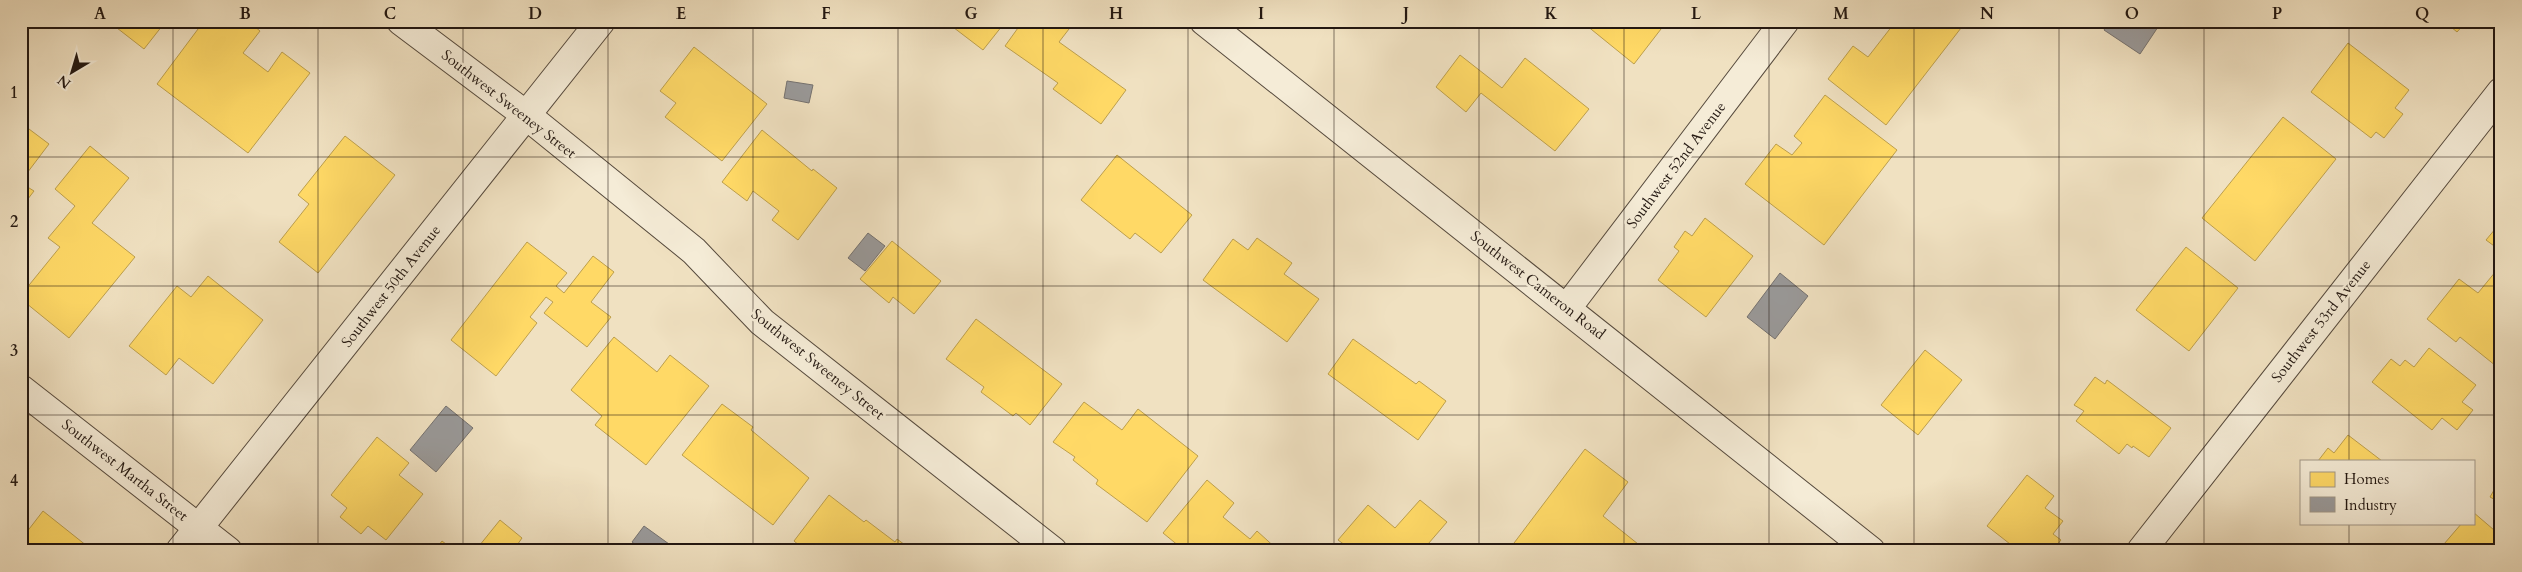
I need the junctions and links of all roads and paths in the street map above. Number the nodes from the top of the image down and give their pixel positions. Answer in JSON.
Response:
{"nodes":[{"id":1,"x":401,"y":21,"type":"edge"},
{"id":2,"x":601,"y":21,"type":"edge"},
{"id":3,"x":1204,"y":21,"type":"edge"},
{"id":4,"x":1785,"y":21,"type":"edge"},
{"id":5,"x":2501,"y":92,"type":"edge"},
{"id":6,"x":526,"y":115,"type":"junction"},
{"id":7,"x":1567,"y":308,"type":"junction"},
{"id":8,"x":21,"y":389,"type":"edge"},
{"id":9,"x":198,"y":527,"type":"junction"},
{"id":10,"x":180,"y":551,"type":"edge"},
{"id":11,"x":228,"y":551,"type":"edge"},
{"id":12,"x":1053,"y":551,"type":"edge"},
{"id":13,"x":1871,"y":551,"type":"edge"},
{"id":14,"x":2142,"y":551,"type":"edge"}],
"edges":[{"from":1,"to":6,"type":"street","name":"Southwest Sweeney Street"},
{"from":2,"to":6,"type":"street","name":"Southwest 50th Avenue"},
{"from":3,"to":7,"type":"street","name":"Southwest Cameron Road"},
{"from":4,"to":7,"type":"street","name":"Southwest 52nd Avenue"},
{"from":5,"to":14,"type":"street","name":"Southwest 53rd Avenue"},
{"from":6,"to":9,"type":"street","name":"Southwest 50th Avenue"},
{"from":6,"to":12,"type":"street","name":"Southwest Sweeney Street"},
{"from":7,"to":13,"type":"street","name":"Southwest Cameron Road"},
{"from":8,"to":9,"type":"street","name":"Southwest Martha Street"},
{"from":9,"to":10,"type":"street","name":"Southwest 50th Avenue"},
{"from":9,"to":11,"type":"street","name":"Southwest Martha Street"}]}
